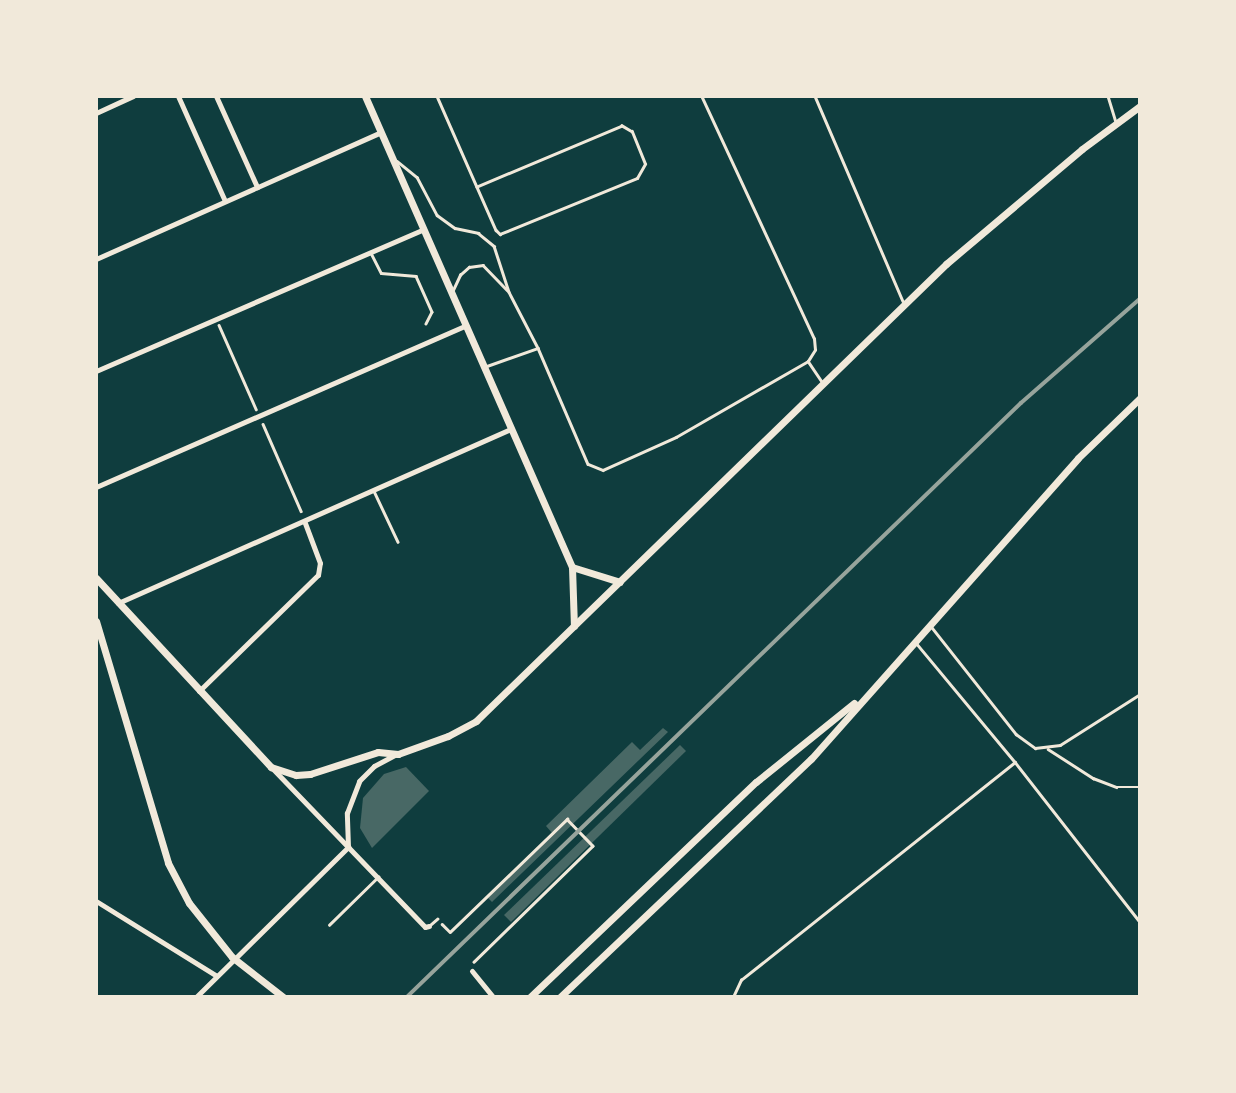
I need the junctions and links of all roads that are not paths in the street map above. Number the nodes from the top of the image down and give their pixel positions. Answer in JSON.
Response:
{"nodes":[{"id":1,"x":133,"y":96,"type":"edge"},
{"id":2,"x":178,"y":96,"type":"edge"},
{"id":3,"x":216,"y":96,"type":"edge"},
{"id":4,"x":365,"y":96,"type":"edge"},
{"id":5,"x":437,"y":96,"type":"edge"},
{"id":6,"x":701,"y":96,"type":"edge"},
{"id":7,"x":815,"y":96,"type":"edge"},
{"id":8,"x":1108,"y":96,"type":"edge"},
{"id":9,"x":1140,"y":106,"type":"edge"},
{"id":10,"x":96,"y":113,"type":"edge"},
{"id":11,"x":1116,"y":122,"type":"junction"},
{"id":12,"x":381,"y":132,"type":"junction"},
{"id":13,"x":393,"y":160,"type":"junction"},
{"id":14,"x":257,"y":187,"type":"junction"},
{"id":15,"x":477,"y":187,"type":"junction"},
{"id":16,"x":225,"y":201,"type":"junction"},
{"id":17,"x":424,"y":229,"type":"junction"},
{"id":18,"x":370,"y":253,"type":"junction"},
{"id":19,"x":96,"y":259,"type":"edge"},
{"id":20,"x":509,"y":292,"type":"junction"},
{"id":21,"x":452,"y":293,"type":"junction"},
{"id":22,"x":905,"y":304,"type":"junction"},
{"id":23,"x":426,"y":324,"type":"dead end"},
{"id":24,"x":466,"y":325,"type":"junction"},
{"id":25,"x":538,"y":348,"type":"junction"},
{"id":26,"x":808,"y":361,"type":"junction"},
{"id":27,"x":484,"y":367,"type":"junction"},
{"id":28,"x":96,"y":371,"type":"edge"},
{"id":29,"x":824,"y":384,"type":"junction"},
{"id":30,"x":1140,"y":398,"type":"edge"},
{"id":31,"x":512,"y":429,"type":"junction"},
{"id":32,"x":96,"y":486,"type":"edge"},
{"id":33,"x":374,"y":491,"type":"junction"},
{"id":34,"x":306,"y":523,"type":"junction"},
{"id":35,"x":398,"y":542,"type":"dead end"},
{"id":36,"x":572,"y":567,"type":"junction"},
{"id":37,"x":96,"y":578,"type":"edge"},
{"id":38,"x":620,"y":582,"type":"junction"},
{"id":39,"x":118,"y":603,"type":"junction"},
{"id":40,"x":96,"y":621,"type":"edge"},
{"id":41,"x":930,"y":625,"type":"junction"},
{"id":42,"x":574,"y":626,"type":"junction"},
{"id":43,"x":915,"y":642,"type":"junction"},
{"id":44,"x":200,"y":691,"type":"junction"},
{"id":45,"x":1140,"y":695,"type":"edge"},
{"id":46,"x":863,"y":696,"type":"junction"},
{"id":47,"x":1048,"y":749,"type":"junction"},
{"id":48,"x":398,"y":754,"type":"junction"},
{"id":49,"x":1016,"y":762,"type":"junction"},
{"id":50,"x":271,"y":767,"type":"junction"},
{"id":51,"x":1140,"y":787,"type":"edge"},
{"id":52,"x":348,"y":847,"type":"junction"},
{"id":53,"x":379,"y":877,"type":"junction"},
{"id":54,"x":96,"y":901,"type":"edge"},
{"id":55,"x":437,"y":919,"type":"road end"},
{"id":56,"x":1140,"y":922,"type":"edge"},
{"id":57,"x":328,"y":925,"type":"dead end"},
{"id":58,"x":429,"y":926,"type":"joint"},
{"id":59,"x":472,"y":971,"type":"dead end"},
{"id":60,"x":217,"y":976,"type":"junction"},
{"id":61,"x":196,"y":997,"type":"edge"},
{"id":62,"x":283,"y":997,"type":"edge"},
{"id":63,"x":493,"y":997,"type":"edge"},
{"id":64,"x":530,"y":997,"type":"edge"},
{"id":65,"x":561,"y":997,"type":"edge"},
{"id":66,"x":733,"y":997,"type":"edge"}],
"edges":[{"from":1,"to":10,"type":"street"},
{"from":2,"to":16,"type":"street"},
{"from":3,"to":14,"type":"street"},
{"from":4,"to":12,"type":"main road"},
{"from":5,"to":15,"type":"lane"},
{"from":6,"to":26,"type":"lane"},
{"from":7,"to":22,"type":"lane"},
{"from":8,"to":11,"type":"lane"},
{"from":9,"to":11,"type":"main road"},
{"from":11,"to":22,"type":"main road"},
{"from":12,"to":13,"type":"main road"},
{"from":12,"to":14,"type":"street"},
{"from":13,"to":17,"type":"main road"},
{"from":13,"to":20,"type":"lane"},
{"from":14,"to":16,"type":"street"},
{"from":15,"to":15,"type":"lane"},
{"from":16,"to":19,"type":"street"},
{"from":17,"to":18,"type":"street"},
{"from":17,"to":21,"type":"main road"},
{"from":18,"to":23,"type":"lane"},
{"from":18,"to":28,"type":"street"},
{"from":20,"to":21,"type":"lane"},
{"from":20,"to":25,"type":"lane"},
{"from":21,"to":24,"type":"main road"},
{"from":22,"to":29,"type":"main road"},
{"from":24,"to":27,"type":"main road"},
{"from":24,"to":32,"type":"street"},
{"from":25,"to":26,"type":"lane"},
{"from":25,"to":27,"type":"lane"},
{"from":26,"to":29,"type":"lane"},
{"from":27,"to":31,"type":"main road"},
{"from":29,"to":38,"type":"main road"},
{"from":30,"to":41,"type":"main road"},
{"from":31,"to":33,"type":"street"},
{"from":31,"to":36,"type":"main road"},
{"from":33,"to":34,"type":"street"},
{"from":33,"to":35,"type":"lane"},
{"from":34,"to":39,"type":"street"},
{"from":34,"to":44,"type":"street"},
{"from":36,"to":38,"type":"main road"},
{"from":36,"to":42,"type":"main road"},
{"from":37,"to":39,"type":"main road"},
{"from":38,"to":42,"type":"main road"},
{"from":39,"to":44,"type":"main road"},
{"from":40,"to":62,"type":"main road"},
{"from":41,"to":43,"type":"main road"},
{"from":41,"to":47,"type":"lane"},
{"from":42,"to":48,"type":"main road"},
{"from":43,"to":46,"type":"main road"},
{"from":43,"to":49,"type":"lane"},
{"from":44,"to":50,"type":"main road"},
{"from":45,"to":47,"type":"lane"},
{"from":46,"to":64,"type":"main road"},
{"from":46,"to":65,"type":"main road"},
{"from":47,"to":51,"type":"lane"},
{"from":48,"to":50,"type":"main road"},
{"from":48,"to":52,"type":"street"},
{"from":49,"to":56,"type":"lane"},
{"from":49,"to":66,"type":"lane"},
{"from":50,"to":52,"type":"street"},
{"from":52,"to":53,"type":"street"},
{"from":52,"to":60,"type":"street"},
{"from":53,"to":57,"type":"lane"},
{"from":53,"to":58,"type":"street"},
{"from":54,"to":60,"type":"street"},
{"from":55,"to":58,"type":"lane"},
{"from":59,"to":63,"type":"street"},
{"from":60,"to":61,"type":"street"}]}
